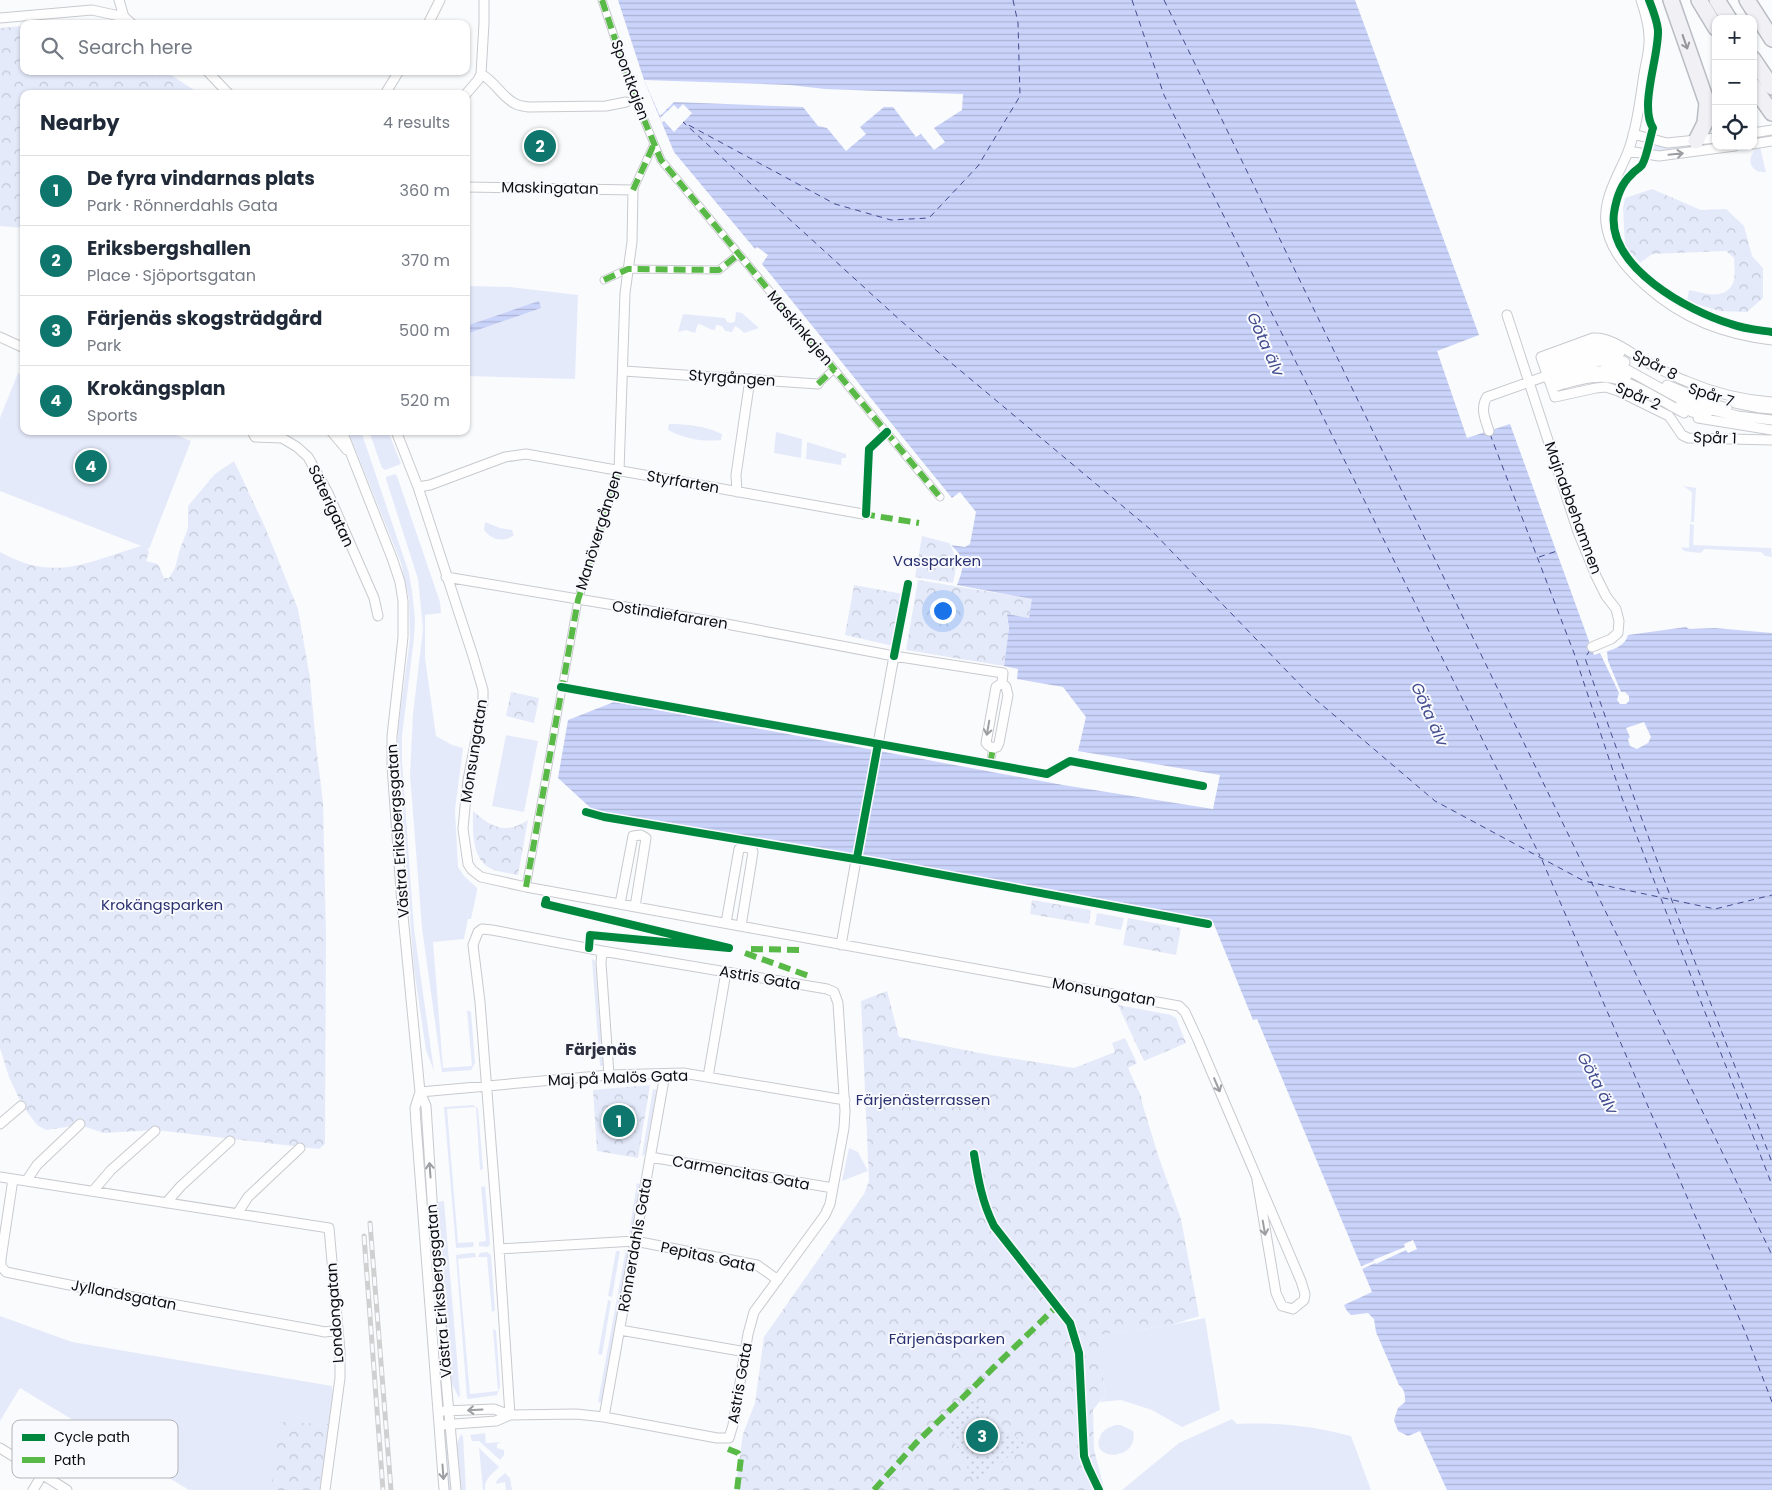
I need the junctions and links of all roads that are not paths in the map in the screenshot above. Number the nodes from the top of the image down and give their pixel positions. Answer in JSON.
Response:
{"nodes":[{"id":1,"x":119,"y":0,"type":"edge"},
{"id":2,"x":440,"y":0,"type":"edge"},
{"id":3,"x":484,"y":0,"type":"edge"},
{"id":4,"x":602,"y":0,"type":"edge"},
{"id":5,"x":1640,"y":0,"type":"edge"},
{"id":6,"x":1671,"y":0,"type":"edge"},
{"id":7,"x":1699,"y":0,"type":"edge"},
{"id":8,"x":1717,"y":0,"type":"edge"},
{"id":9,"x":1747,"y":0,"type":"edge"},
{"id":10,"x":1726,"y":15,"type":"edge"},
{"id":11,"x":124,"y":17,"type":"junction"},
{"id":12,"x":0,"y":18,"type":"edge"},
{"id":13,"x":127,"y":20,"type":"edge"},
{"id":14,"x":430,"y":20,"type":"edge"},
{"id":15,"x":1712,"y":21,"type":"edge"},
{"id":16,"x":1772,"y":39,"type":"edge"},
{"id":17,"x":1754,"y":60,"type":"edge"},
{"id":18,"x":481,"y":74,"type":"junction"},
{"id":19,"x":211,"y":75,"type":"edge"},
{"id":20,"x":397,"y":75,"type":"edge"},
{"id":21,"x":1772,"y":87,"type":"edge"},
{"id":22,"x":225,"y":90,"type":"edge"},
{"id":23,"x":388,"y":90,"type":"edge"},
{"id":24,"x":469,"y":90,"type":"edge"},
{"id":25,"x":1757,"y":92,"type":"edge"},
{"id":26,"x":626,"y":102,"type":"dead end"},
{"id":27,"x":1711,"y":109,"type":"edge"},
{"id":28,"x":1772,"y":113,"type":"edge"},
{"id":29,"x":1770,"y":130,"type":"edge"},
{"id":30,"x":1757,"y":132,"type":"edge"},
{"id":31,"x":1633,"y":134,"type":"junction"},
{"id":32,"x":1712,"y":138,"type":"edge"},
{"id":33,"x":1696,"y":140,"type":"junction"},
{"id":34,"x":1772,"y":141,"type":"edge"},
{"id":35,"x":1757,"y":143,"type":"edge"},
{"id":36,"x":654,"y":144,"type":"junction"},
{"id":37,"x":1712,"y":149,"type":"edge"},
{"id":38,"x":1628,"y":151,"type":"junction"},
{"id":39,"x":661,"y":160,"type":"joint"},
{"id":40,"x":470,"y":187,"type":"edge"},
{"id":41,"x":633,"y":190,"type":"junction"},
{"id":42,"x":739,"y":254,"type":"junction"},
{"id":43,"x":628,"y":269,"type":"junction"},
{"id":44,"x":604,"y":280,"type":"dead end"},
{"id":45,"x":1507,"y":315,"type":"dead end"},
{"id":46,"x":0,"y":337,"type":"edge"},
{"id":47,"x":1772,"y":340,"type":"edge"},
{"id":48,"x":20,"y":346,"type":"edge"},
{"id":49,"x":834,"y":369,"type":"junction"},
{"id":50,"x":624,"y":371,"type":"junction"},
{"id":51,"x":1548,"y":378,"type":"junction"},
{"id":52,"x":750,"y":380,"type":"junction"},
{"id":53,"x":1528,"y":381,"type":"junction"},
{"id":54,"x":818,"y":384,"type":"joint"},
{"id":55,"x":1772,"y":402,"type":"edge"},
{"id":56,"x":1772,"y":409,"type":"edge"},
{"id":57,"x":1772,"y":414,"type":"edge"},
{"id":58,"x":1772,"y":420,"type":"edge"},
{"id":59,"x":1772,"y":425,"type":"edge"},
{"id":60,"x":1772,"y":430,"type":"edge"},
{"id":61,"x":1489,"y":431,"type":"dead end"},
{"id":62,"x":254,"y":435,"type":"edge"},
{"id":63,"x":334,"y":435,"type":"edge"},
{"id":64,"x":344,"y":435,"type":"edge"},
{"id":65,"x":398,"y":435,"type":"edge"},
{"id":66,"x":1772,"y":435,"type":"edge"},
{"id":67,"x":1772,"y":440,"type":"edge"},
{"id":68,"x":354,"y":458,"type":"junction"},
{"id":69,"x":619,"y":471,"type":"junction"},
{"id":70,"x":418,"y":487,"type":"junction"},
{"id":71,"x":737,"y":492,"type":"junction"},
{"id":72,"x":940,"y":497,"type":"dead end"},
{"id":73,"x":863,"y":514,"type":"dead end"},
{"id":74,"x":446,"y":577,"type":"junction"},
{"id":75,"x":578,"y":600,"type":"junction"},
{"id":76,"x":378,"y":616,"type":"dead end"},
{"id":77,"x":1592,"y":647,"type":"dead end"},
{"id":78,"x":894,"y":656,"type":"junction"},
{"id":79,"x":1002,"y":683,"type":"junction"},
{"id":80,"x":878,"y":744,"type":"dead end"},
{"id":81,"x":993,"y":748,"type":"junction"},
{"id":82,"x":990,"y":764,"type":"dead end"},
{"id":83,"x":856,"y":860,"type":"dead end"},
{"id":84,"x":526,"y":887,"type":"junction"},
{"id":85,"x":620,"y":904,"type":"junction"},
{"id":86,"x":635,"y":907,"type":"junction"},
{"id":87,"x":726,"y":923,"type":"junction"},
{"id":88,"x":741,"y":926,"type":"junction"},
{"id":89,"x":841,"y":945,"type":"junction"},
{"id":90,"x":602,"y":951,"type":"junction"},
{"id":91,"x":726,"y":972,"type":"junction"},
{"id":92,"x":665,"y":1074,"type":"junction"},
{"id":93,"x":609,"y":1075,"type":"junction"},
{"id":94,"x":708,"y":1077,"type":"junction"},
{"id":95,"x":486,"y":1086,"type":"junction"},
{"id":96,"x":420,"y":1092,"type":"junction"},
{"id":97,"x":844,"y":1100,"type":"junction"},
{"id":98,"x":21,"y":1106,"type":"dead end"},
{"id":99,"x":0,"y":1124,"type":"edge"},
{"id":100,"x":80,"y":1124,"type":"dead end"},
{"id":101,"x":155,"y":1131,"type":"dead end"},
{"id":102,"x":230,"y":1141,"type":"dead end"},
{"id":103,"x":300,"y":1148,"type":"dead end"},
{"id":104,"x":650,"y":1157,"type":"junction"},
{"id":105,"x":0,"y":1177,"type":"edge"},
{"id":106,"x":13,"y":1179,"type":"junction"},
{"id":107,"x":27,"y":1180,"type":"junction"},
{"id":108,"x":1256,"y":1180,"type":"junction"},
{"id":109,"x":833,"y":1188,"type":"junction"},
{"id":110,"x":93,"y":1192,"type":"junction"},
{"id":111,"x":166,"y":1203,"type":"junction"},
{"id":112,"x":237,"y":1214,"type":"junction"},
{"id":113,"x":2,"y":1238,"type":"edge"},
{"id":114,"x":635,"y":1242,"type":"junction"},
{"id":115,"x":500,"y":1249,"type":"junction"},
{"id":116,"x":778,"y":1280,"type":"junction"},
{"id":117,"x":337,"y":1330,"type":"junction"},
{"id":118,"x":620,"y":1330,"type":"junction"},
{"id":119,"x":746,"y":1352,"type":"junction"},
{"id":120,"x":449,"y":1411,"type":"junction"},
{"id":121,"x":439,"y":1412,"type":"junction"},
{"id":122,"x":510,"y":1415,"type":"junction"},
{"id":123,"x":604,"y":1417,"type":"junction"},
{"id":124,"x":450,"y":1424,"type":"junction"},
{"id":125,"x":440,"y":1425,"type":"junction"},
{"id":126,"x":0,"y":1448,"type":"edge"},
{"id":127,"x":12,"y":1456,"type":"edge"},
{"id":128,"x":40,"y":1478,"type":"edge"},
{"id":129,"x":47,"y":1478,"type":"edge"},
{"id":130,"x":33,"y":1490,"type":"edge"},
{"id":131,"x":67,"y":1490,"type":"edge"},
{"id":132,"x":325,"y":1490,"type":"edge"},
{"id":133,"x":444,"y":1490,"type":"edge"},
{"id":134,"x":456,"y":1490,"type":"edge"}],
"edges":[{"from":1,"to":11,"type":"street"},
{"from":2,"to":14,"type":"street"},
{"from":3,"to":18,"type":"street"},
{"from":4,"to":36,"type":"street","name":"Spontkajen"},
{"from":5,"to":31,"type":"street"},
{"from":6,"to":27,"type":"highway","one_way":true},
{"from":7,"to":15,"type":"highway"},
{"from":8,"to":10,"type":"highway"},
{"from":9,"to":16,"type":"highway"},
{"from":11,"to":12,"type":"street"},
{"from":11,"to":13,"type":"street"},
{"from":17,"to":21,"type":"highway"},
{"from":18,"to":24,"type":"street"},
{"from":18,"to":26,"type":"street"},
{"from":19,"to":22,"type":"street"},
{"from":20,"to":23,"type":"street"},
{"from":25,"to":28,"type":"highway"},
{"from":27,"to":33,"type":"highway"},
{"from":29,"to":30,"type":"street"},
{"from":31,"to":33,"type":"street"},
{"from":31,"to":38,"type":"street"},
{"from":32,"to":33,"type":"street"},
{"from":34,"to":35,"type":"street"},
{"from":36,"to":39,"type":"street","name":"Spontkajen"},
{"from":36,"to":41,"type":"street","name":"Manövergången"},
{"from":38,"to":37,"type":"street","one_way":true},
{"from":38,"to":47,"type":"street"},
{"from":39,"to":42,"type":"street","name":"Maskinkajen"},
{"from":40,"to":41,"type":"street","name":"Maskingatan"},
{"from":41,"to":43,"type":"street","name":"Manövergången"},
{"from":42,"to":43,"type":"street"},
{"from":42,"to":49,"type":"street","name":"Maskinkajen"},
{"from":43,"to":44,"type":"street"},
{"from":43,"to":50,"type":"street","name":"Manövergången"},
{"from":45,"to":53,"type":"street","name":"Majnabbehamnen"},
{"from":46,"to":48,"type":"street"},
{"from":49,"to":54,"type":"street","name":"Styrgången"},
{"from":49,"to":72,"type":"street","name":"Maskinkajen"},
{"from":50,"to":52,"type":"street","name":"Styrgången"},
{"from":50,"to":69,"type":"street","name":"Manövergången"},
{"from":51,"to":53,"type":"street"},
{"from":51,"to":55,"type":"street","name":"Spår 8"},
{"from":51,"to":56,"type":"street","name":"Spår 7"},
{"from":51,"to":57,"type":"street"},
{"from":51,"to":58,"type":"street"},
{"from":51,"to":59,"type":"street"},
{"from":51,"to":60,"type":"street"},
{"from":51,"to":66,"type":"street","name":"Spår 2"},
{"from":51,"to":67,"type":"street","name":"Spår 1"},
{"from":52,"to":54,"type":"street","name":"Styrgången"},
{"from":52,"to":71,"type":"street"},
{"from":53,"to":61,"type":"street"},
{"from":53,"to":77,"type":"street","name":"Majnabbehamnen"},
{"from":62,"to":76,"type":"street","name":"Säterigatan"},
{"from":63,"to":68,"type":"street","name":"Västra Eriksbergsgatan"},
{"from":64,"to":68,"type":"street","name":"Västra Eriksbergsgatan"},
{"from":65,"to":70,"type":"street","name":"Monsungatan"},
{"from":68,"to":96,"type":"street","name":"Västra Eriksbergsgatan"},
{"from":69,"to":70,"type":"street","name":"Styrfarten"},
{"from":69,"to":71,"type":"street","name":"Styrfarten"},
{"from":69,"to":75,"type":"street","name":"Manövergången"},
{"from":70,"to":74,"type":"street","name":"Monsungatan"},
{"from":71,"to":73,"type":"street","name":"Styrfarten"},
{"from":74,"to":75,"type":"street","name":"Ostindiefararen"},
{"from":74,"to":84,"type":"street","name":"Monsungatan"},
{"from":75,"to":78,"type":"street","name":"Ostindiefararen"},
{"from":75,"to":84,"type":"street","name":"Manövergången"},
{"from":78,"to":79,"type":"street","name":"Ostindiefararen"},
{"from":78,"to":80,"type":"street"},
{"from":79,"to":81,"type":"street"},
{"from":79,"to":81,"type":"street","one_way":true},
{"from":81,"to":82,"type":"street"},
{"from":83,"to":89,"type":"street"},
{"from":84,"to":85,"type":"street","name":"Monsungatan"},
{"from":85,"to":86,"type":"street","name":"Monsungatan"},
{"from":85,"to":86,"type":"street"},
{"from":86,"to":87,"type":"street","name":"Monsungatan"},
{"from":87,"to":88,"type":"street","name":"Monsungatan"},
{"from":87,"to":88,"type":"street"},
{"from":88,"to":89,"type":"street","name":"Monsungatan"},
{"from":89,"to":108,"type":"street","name":"Monsungatan","one_way":true},
{"from":90,"to":91,"type":"street","name":"Astris Gata"},
{"from":90,"to":93,"type":"street"},
{"from":90,"to":95,"type":"street","name":"Astris Gata"},
{"from":91,"to":94,"type":"street"},
{"from":91,"to":97,"type":"street","name":"Astris Gata"},
{"from":92,"to":93,"type":"street","name":"Maj på Malös Gata"},
{"from":92,"to":94,"type":"street","name":"Maj på Malös Gata"},
{"from":92,"to":104,"type":"street","name":"Rönnerdahls Gata"},
{"from":93,"to":95,"type":"street","name":"Maj på Malös Gata"},
{"from":94,"to":97,"type":"street","name":"Maj på Malös Gata"},
{"from":95,"to":96,"type":"street","name":"Maj på Malös Gata"},
{"from":95,"to":115,"type":"street","name":"Astris Gata"},
{"from":120,"to":96,"type":"street","name":"Västra Eriksbergsgatan","one_way":true},
{"from":96,"to":121,"type":"street","name":"Västra Eriksbergsgatan"},
{"from":97,"to":109,"type":"street","name":"Astris Gata"},
{"from":98,"to":99,"type":"street"},
{"from":100,"to":107,"type":"street"},
{"from":101,"to":110,"type":"street"},
{"from":102,"to":111,"type":"street"},
{"from":103,"to":112,"type":"street"},
{"from":104,"to":109,"type":"street","name":"Carmencitas Gata"},
{"from":104,"to":114,"type":"street","name":"Rönnerdahls Gata"},
{"from":105,"to":106,"type":"street","name":"Londongatan"},
{"from":106,"to":107,"type":"street","name":"Londongatan"},
{"from":106,"to":113,"type":"street","name":"Jyllandsgatan"},
{"from":107,"to":110,"type":"street","name":"Londongatan"},
{"from":108,"to":108,"type":"street","name":"Monsungatan","one_way":true},
{"from":109,"to":116,"type":"street","name":"Astris Gata"},
{"from":110,"to":111,"type":"street","name":"Londongatan"},
{"from":111,"to":112,"type":"street","name":"Londongatan"},
{"from":112,"to":117,"type":"street","name":"Londongatan"},
{"from":113,"to":117,"type":"street","name":"Jyllandsgatan"},
{"from":114,"to":115,"type":"street","name":"Pepitas Gata"},
{"from":114,"to":116,"type":"street","name":"Pepitas Gata"},
{"from":114,"to":118,"type":"street","name":"Rönnerdahls Gata"},
{"from":115,"to":122,"type":"street","name":"Astris Gata"},
{"from":116,"to":119,"type":"street","name":"Astris Gata"},
{"from":117,"to":132,"type":"street","name":"Londongatan"},
{"from":118,"to":119,"type":"street"},
{"from":118,"to":123,"type":"street","name":"Rönnerdahls Gata"},
{"from":119,"to":123,"type":"street","name":"Astris Gata"},
{"from":120,"to":121,"type":"street","name":"Astris Gata"},
{"from":122,"to":120,"type":"street","name":"Astris Gata","one_way":true},
{"from":120,"to":124,"type":"street","name":"Västra Eriksbergsgatan"},
{"from":121,"to":125,"type":"street","name":"Västra Eriksbergsgatan"},
{"from":122,"to":123,"type":"street","name":"Astris Gata"},
{"from":122,"to":124,"type":"street","name":"Astris Gata"},
{"from":124,"to":125,"type":"street","name":"Astris Gata"},
{"from":124,"to":134,"type":"street","name":"Västra Eriksbergsgatan"},
{"from":125,"to":133,"type":"street","name":"Västra Eriksbergsgatan","one_way":true},
{"from":126,"to":127,"type":"street"},
{"from":128,"to":130,"type":"street"},
{"from":129,"to":131,"type":"street"}]}
